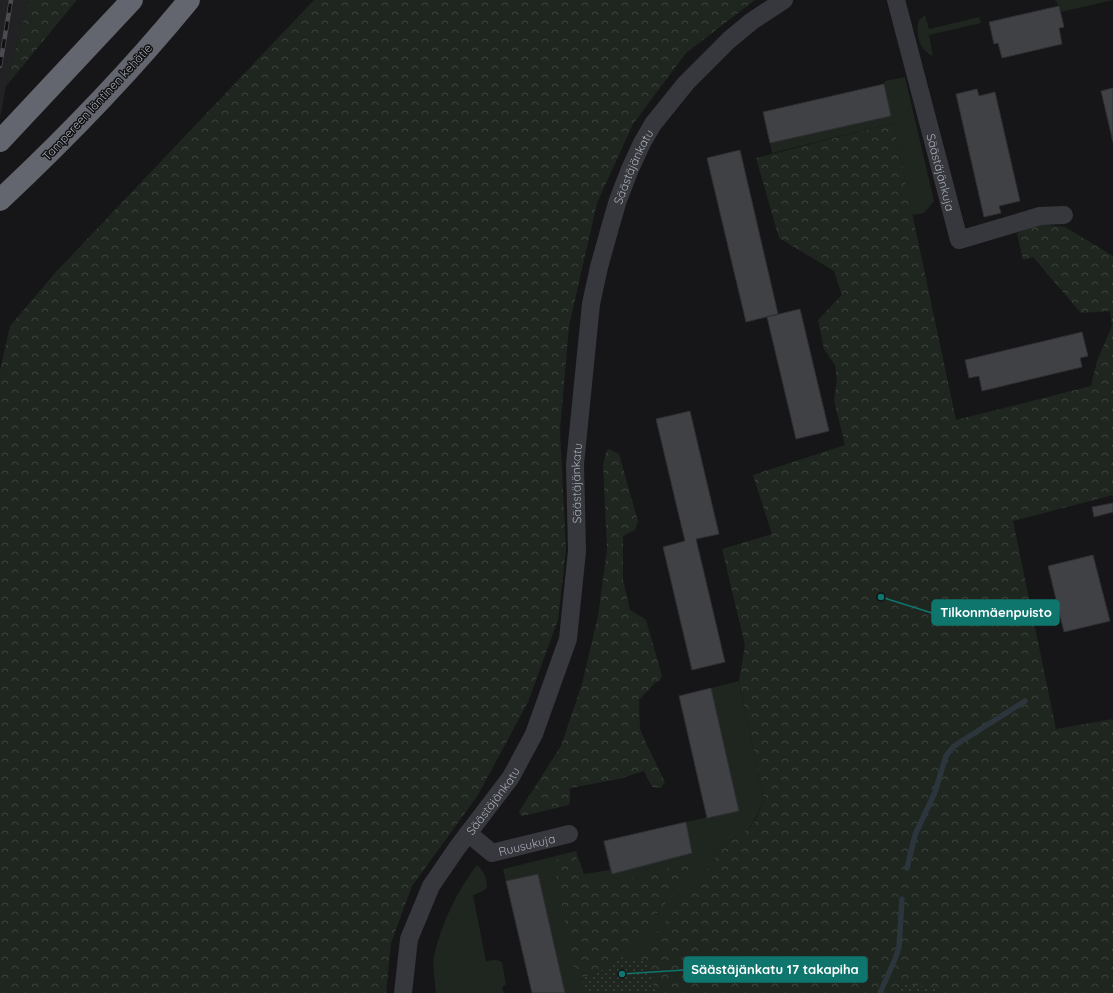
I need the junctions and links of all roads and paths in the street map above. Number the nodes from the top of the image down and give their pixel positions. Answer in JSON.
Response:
{"nodes":[{"id":1,"x":132,"y":0,"type":"edge"},
{"id":2,"x":189,"y":0,"type":"edge"},
{"id":3,"x":784,"y":0,"type":"edge"},
{"id":4,"x":896,"y":0,"type":"edge"},
{"id":5,"x":0,"y":142,"type":"edge"},
{"id":6,"x":0,"y":200,"type":"edge"},
{"id":7,"x":1064,"y":215,"type":"dead end"},
{"id":8,"x":468,"y":833,"type":"junction"},
{"id":9,"x":569,"y":834,"type":"dead end"},
{"id":10,"x":403,"y":993,"type":"edge"}],
"edges":[{"from":1,"to":5,"type":"highway"},
{"from":2,"to":6,"type":"highway","name":"Tampereen läntinen kehätie"},
{"from":3,"to":8,"type":"street","name":"Säästäjänkatu"},
{"from":4,"to":7,"type":"street","name":"Säästäjänkuja"},
{"from":8,"to":9,"type":"street","name":"Ruusukuja"},
{"from":8,"to":10,"type":"street","name":"Säästäjänkatu"}]}
